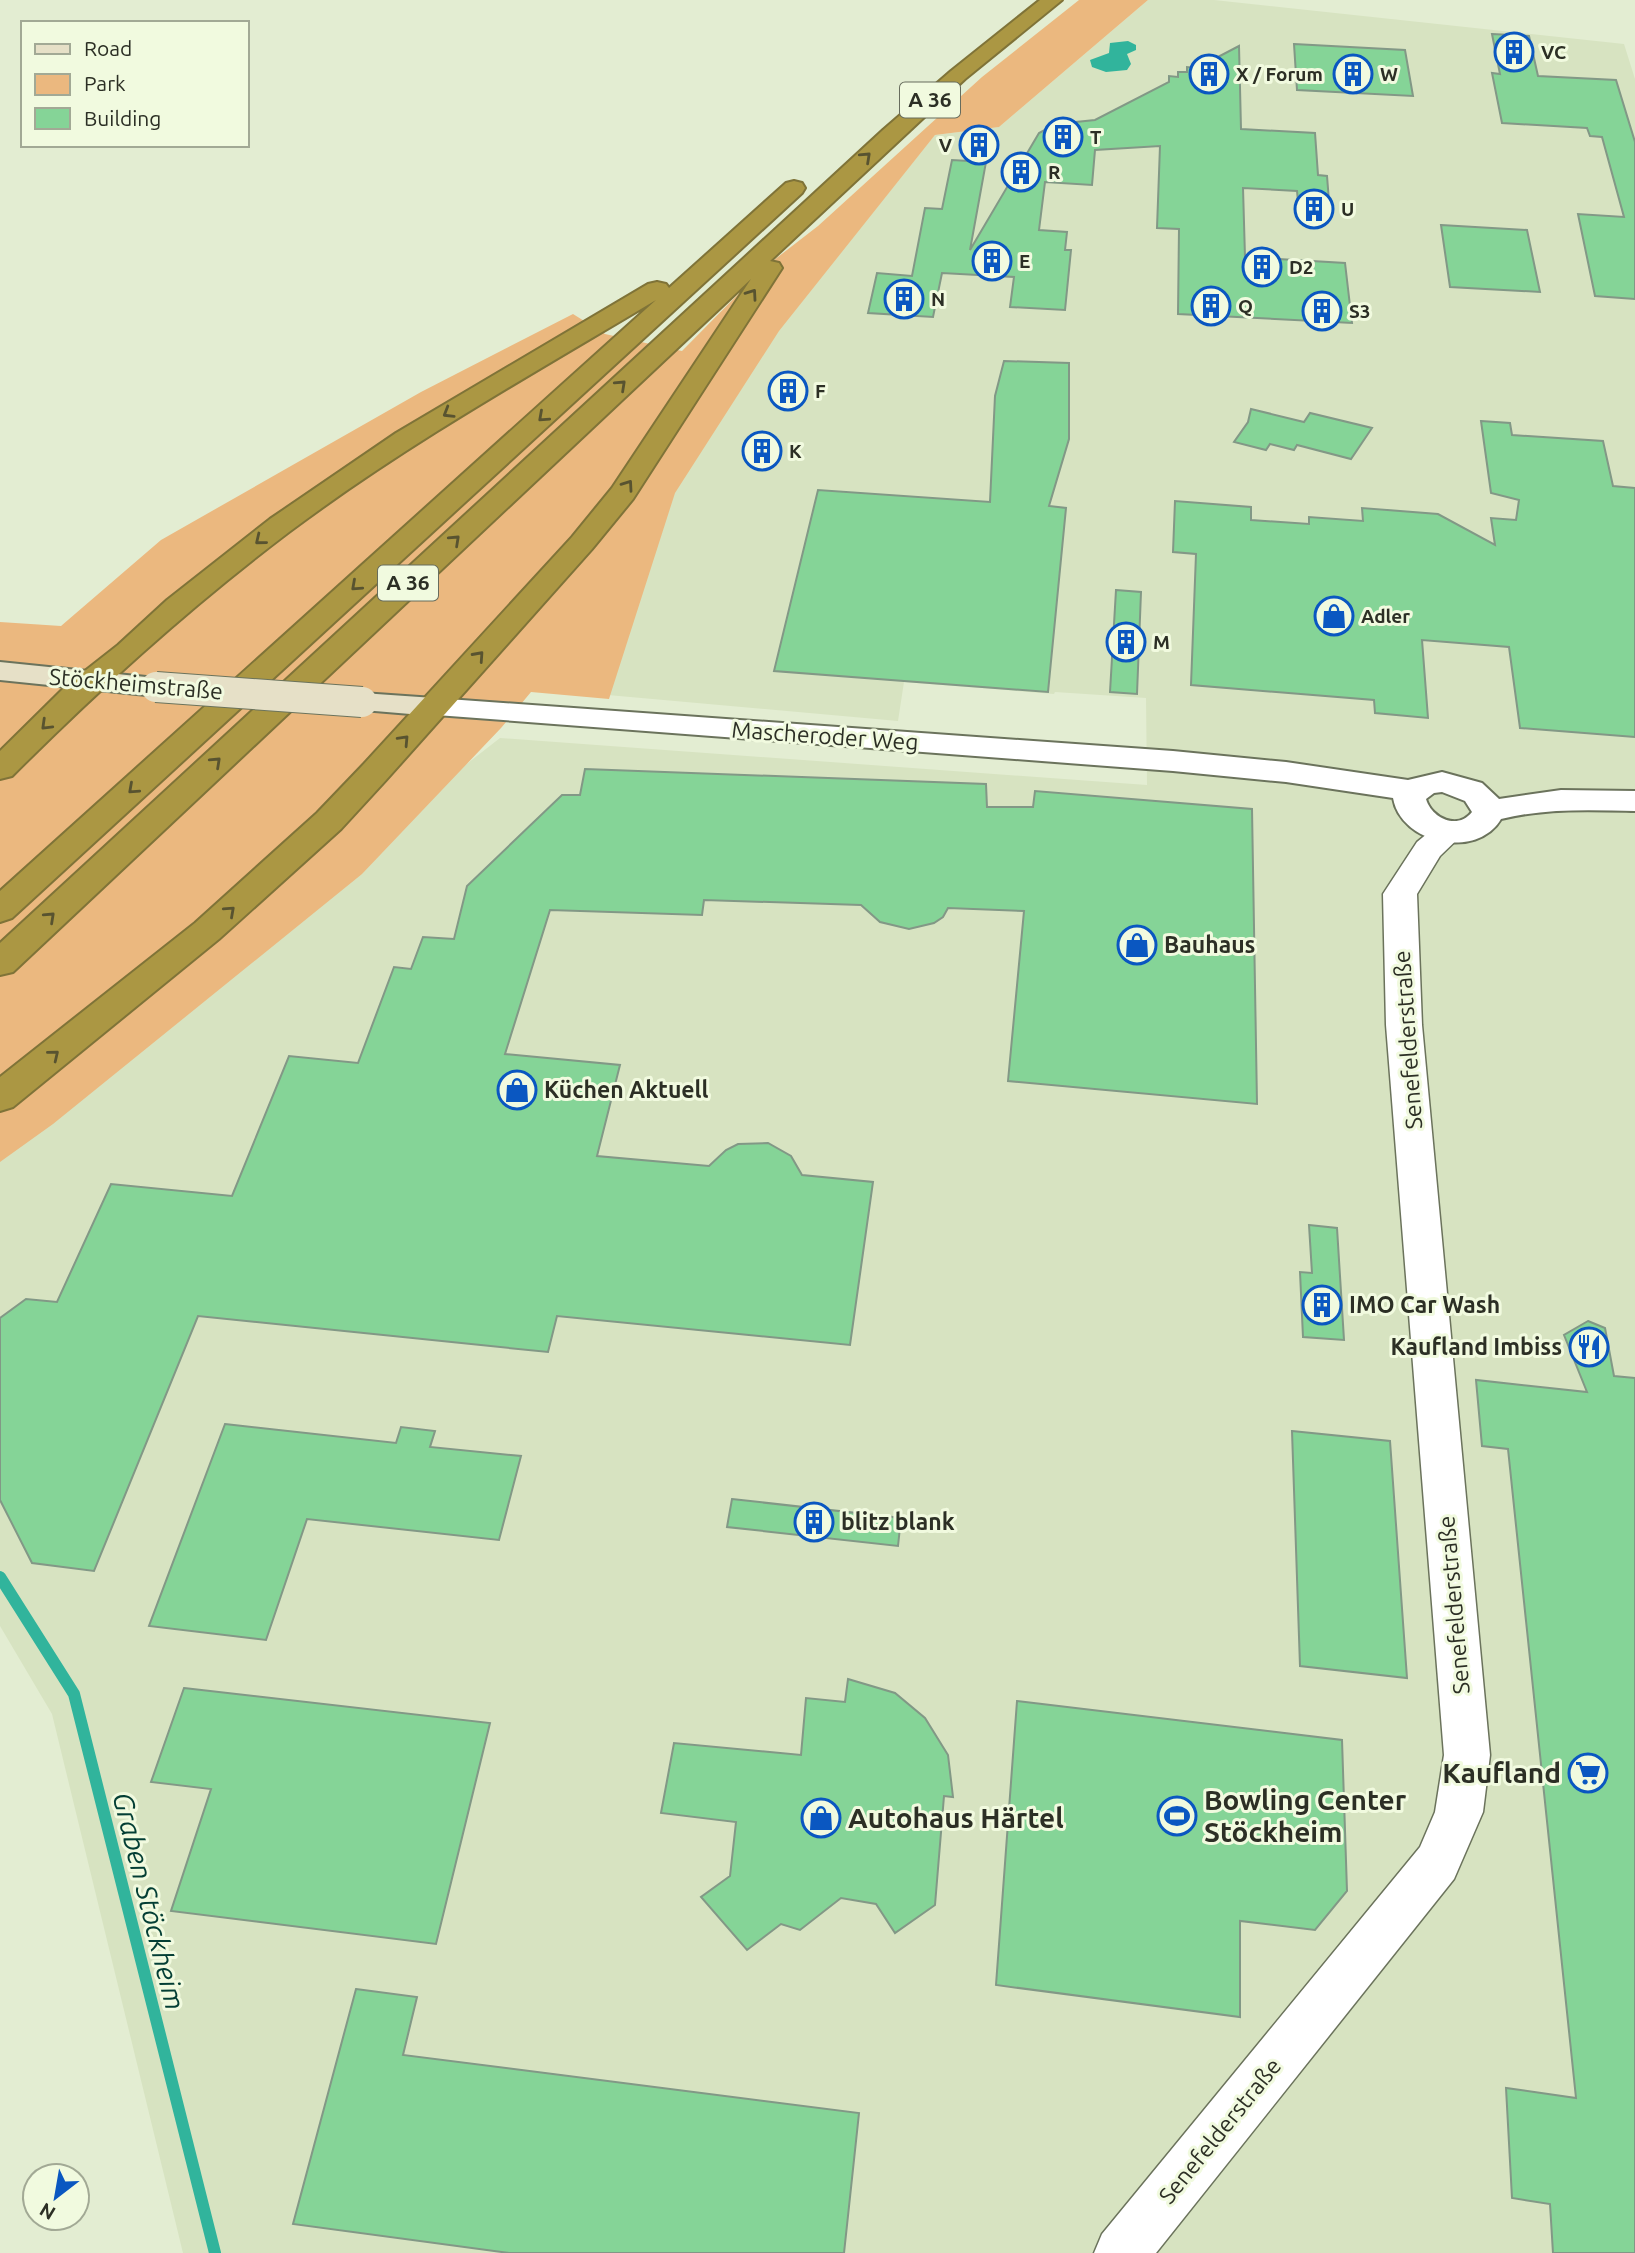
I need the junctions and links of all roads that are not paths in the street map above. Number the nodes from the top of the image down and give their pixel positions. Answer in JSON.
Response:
{"nodes":[{"id":1,"x":1052,"y":0,"type":"edge"},
{"id":2,"x":811,"y":191,"type":"junction"},
{"id":3,"x":774,"y":206,"type":"junction"},
{"id":4,"x":0,"y":671,"type":"edge"},
{"id":5,"x":92,"y":681,"type":"junction"},
{"id":6,"x":272,"y":696,"type":"joint"},
{"id":7,"x":434,"y":707,"type":"junction"},
{"id":8,"x":0,"y":769,"type":"edge"},
{"id":9,"x":1635,"y":801,"type":"edge"},
{"id":10,"x":1494,"y":805,"type":"junction"},
{"id":11,"x":1424,"y":818,"type":"junction"},
{"id":12,"x":0,"y":910,"type":"edge"},
{"id":13,"x":0,"y":963,"type":"edge"},
{"id":14,"x":0,"y":1097,"type":"edge"},
{"id":15,"x":1121,"y":2253,"type":"edge"}],
"edges":[{"from":2,"to":1,"type":"highway","number":"A 36","one_way":true},
{"from":2,"to":3,"type":"highway","number":"A 36"},
{"from":7,"to":2,"type":"highway","one_way":true},
{"from":13,"to":2,"type":"highway","number":"A 36","one_way":true},
{"from":3,"to":5,"type":"highway","one_way":true},
{"from":3,"to":12,"type":"highway","number":"A 36","one_way":true},
{"from":4,"to":5,"type":"main road","name":"Stöckheimstraße"},
{"from":5,"to":6,"type":"main road","name":"Stöckheimstraße","bridge":true},
{"from":5,"to":8,"type":"highway","one_way":true},
{"from":6,"to":7,"type":"main road","name":"Mascheroder Weg","bridge":true},
{"from":7,"to":11,"type":"street","name":"Mascheroder Weg"},
{"from":14,"to":7,"type":"highway","one_way":true},
{"from":9,"to":10,"type":"street"},
{"from":10,"to":11,"type":"street"},
{"from":10,"to":11,"type":"street"},
{"from":11,"to":15,"type":"street","name":"Senefelderstraße"}]}
